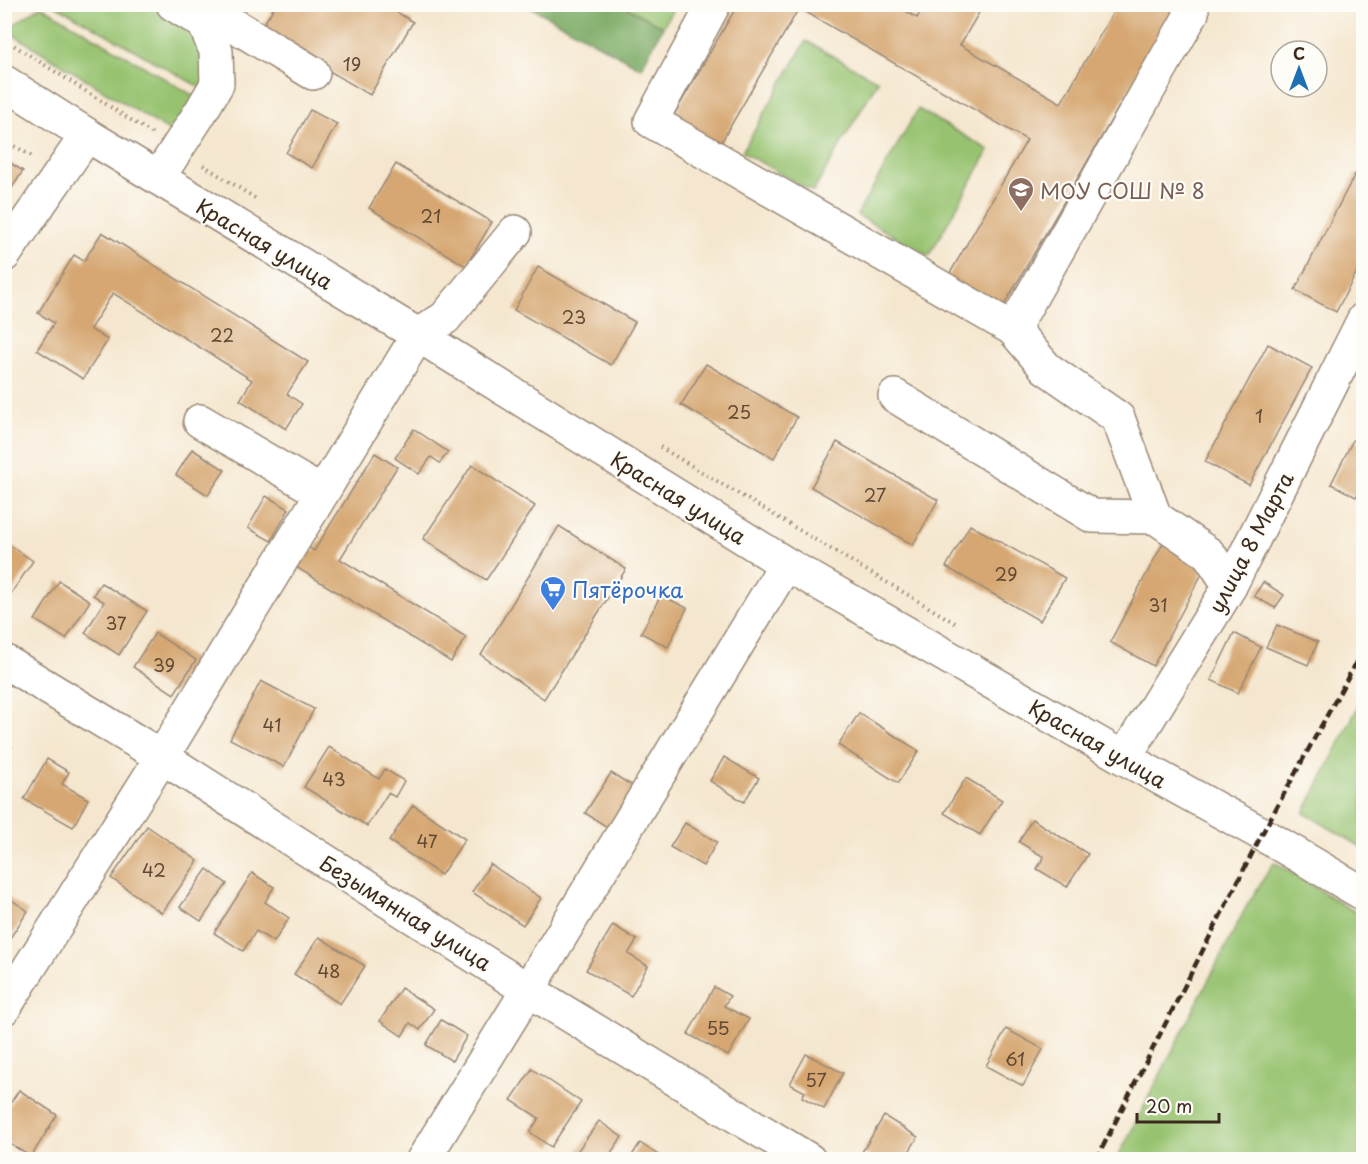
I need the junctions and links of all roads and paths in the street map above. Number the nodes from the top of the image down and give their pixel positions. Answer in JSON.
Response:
{"nodes":[{"id":1,"x":173,"y":4,"type":"edge"},
{"id":2,"x":714,"y":4,"type":"edge"},
{"id":3,"x":1188,"y":4,"type":"edge"},
{"id":4,"x":204,"y":23,"type":"junction"},
{"id":5,"x":4,"y":39,"type":"edge"},
{"id":6,"x":313,"y":73,"type":"dead end"},
{"id":7,"x":4,"y":82,"type":"edge"},
{"id":8,"x":87,"y":135,"type":"junction"},
{"id":9,"x":177,"y":149,"type":"junction"},
{"id":10,"x":158,"y":178,"type":"junction"},
{"id":11,"x":256,"y":199,"type":"dead end"},
{"id":12,"x":515,"y":232,"type":"dead end"},
{"id":13,"x":8,"y":245,"type":"edge"},
{"id":14,"x":1364,"y":319,"type":"edge"},
{"id":15,"x":1013,"y":329,"type":"junction"},
{"id":16,"x":418,"y":335,"type":"junction"},
{"id":17,"x":895,"y":396,"type":"dead end"},
{"id":18,"x":200,"y":421,"type":"dead end"},
{"id":19,"x":660,"y":447,"type":"dead end"},
{"id":20,"x":322,"y":493,"type":"junction"},
{"id":21,"x":1155,"y":517,"type":"junction"},
{"id":22,"x":786,"y":564,"type":"junction"},
{"id":23,"x":1230,"y":586,"type":"junction"},
{"id":24,"x":956,"y":624,"type":"dead end"},
{"id":25,"x":4,"y":661,"type":"edge"},
{"id":26,"x":162,"y":757,"type":"junction"},
{"id":27,"x":1124,"y":758,"type":"junction"},
{"id":28,"x":1364,"y":894,"type":"edge"},
{"id":29,"x":528,"y":990,"type":"junction"},
{"id":30,"x":4,"y":1008,"type":"edge"},
{"id":31,"x":423,"y":1160,"type":"edge"},
{"id":32,"x":809,"y":1160,"type":"edge"}],
"edges":[{"from":1,"to":4,"type":"street"},
{"from":2,"to":15,"type":"street"},
{"from":3,"to":15,"type":"street"},
{"from":4,"to":6,"type":"street"},
{"from":4,"to":9,"type":"street"},
{"from":5,"to":9,"type":"path"},
{"from":7,"to":8,"type":"street","name":"Красная улица"},
{"from":8,"to":10,"type":"street","name":"Красная улица"},
{"from":8,"to":13,"type":"street"},
{"from":9,"to":10,"type":"street"},
{"from":9,"to":11,"type":"path"},
{"from":10,"to":16,"type":"street","name":"Красная улица"},
{"from":12,"to":16,"type":"street"},
{"from":14,"to":23,"type":"street","name":"улица 8 Марта"},
{"from":15,"to":21,"type":"street"},
{"from":16,"to":20,"type":"street"},
{"from":16,"to":22,"type":"street","name":"Красная улица"},
{"from":17,"to":21,"type":"street"},
{"from":18,"to":20,"type":"street"},
{"from":19,"to":24,"type":"path"},
{"from":20,"to":26,"type":"street"},
{"from":21,"to":23,"type":"street"},
{"from":22,"to":27,"type":"street","name":"Красная улица"},
{"from":22,"to":29,"type":"street"},
{"from":23,"to":27,"type":"street","name":"улица 8 Марта"},
{"from":25,"to":26,"type":"street","name":"Безымянная улица"},
{"from":26,"to":29,"type":"street","name":"Безымянная улица"},
{"from":26,"to":30,"type":"street"},
{"from":27,"to":28,"type":"street","name":"Красная улица"},
{"from":29,"to":31,"type":"street"},
{"from":29,"to":32,"type":"street","name":"Безымянная улица"}]}
